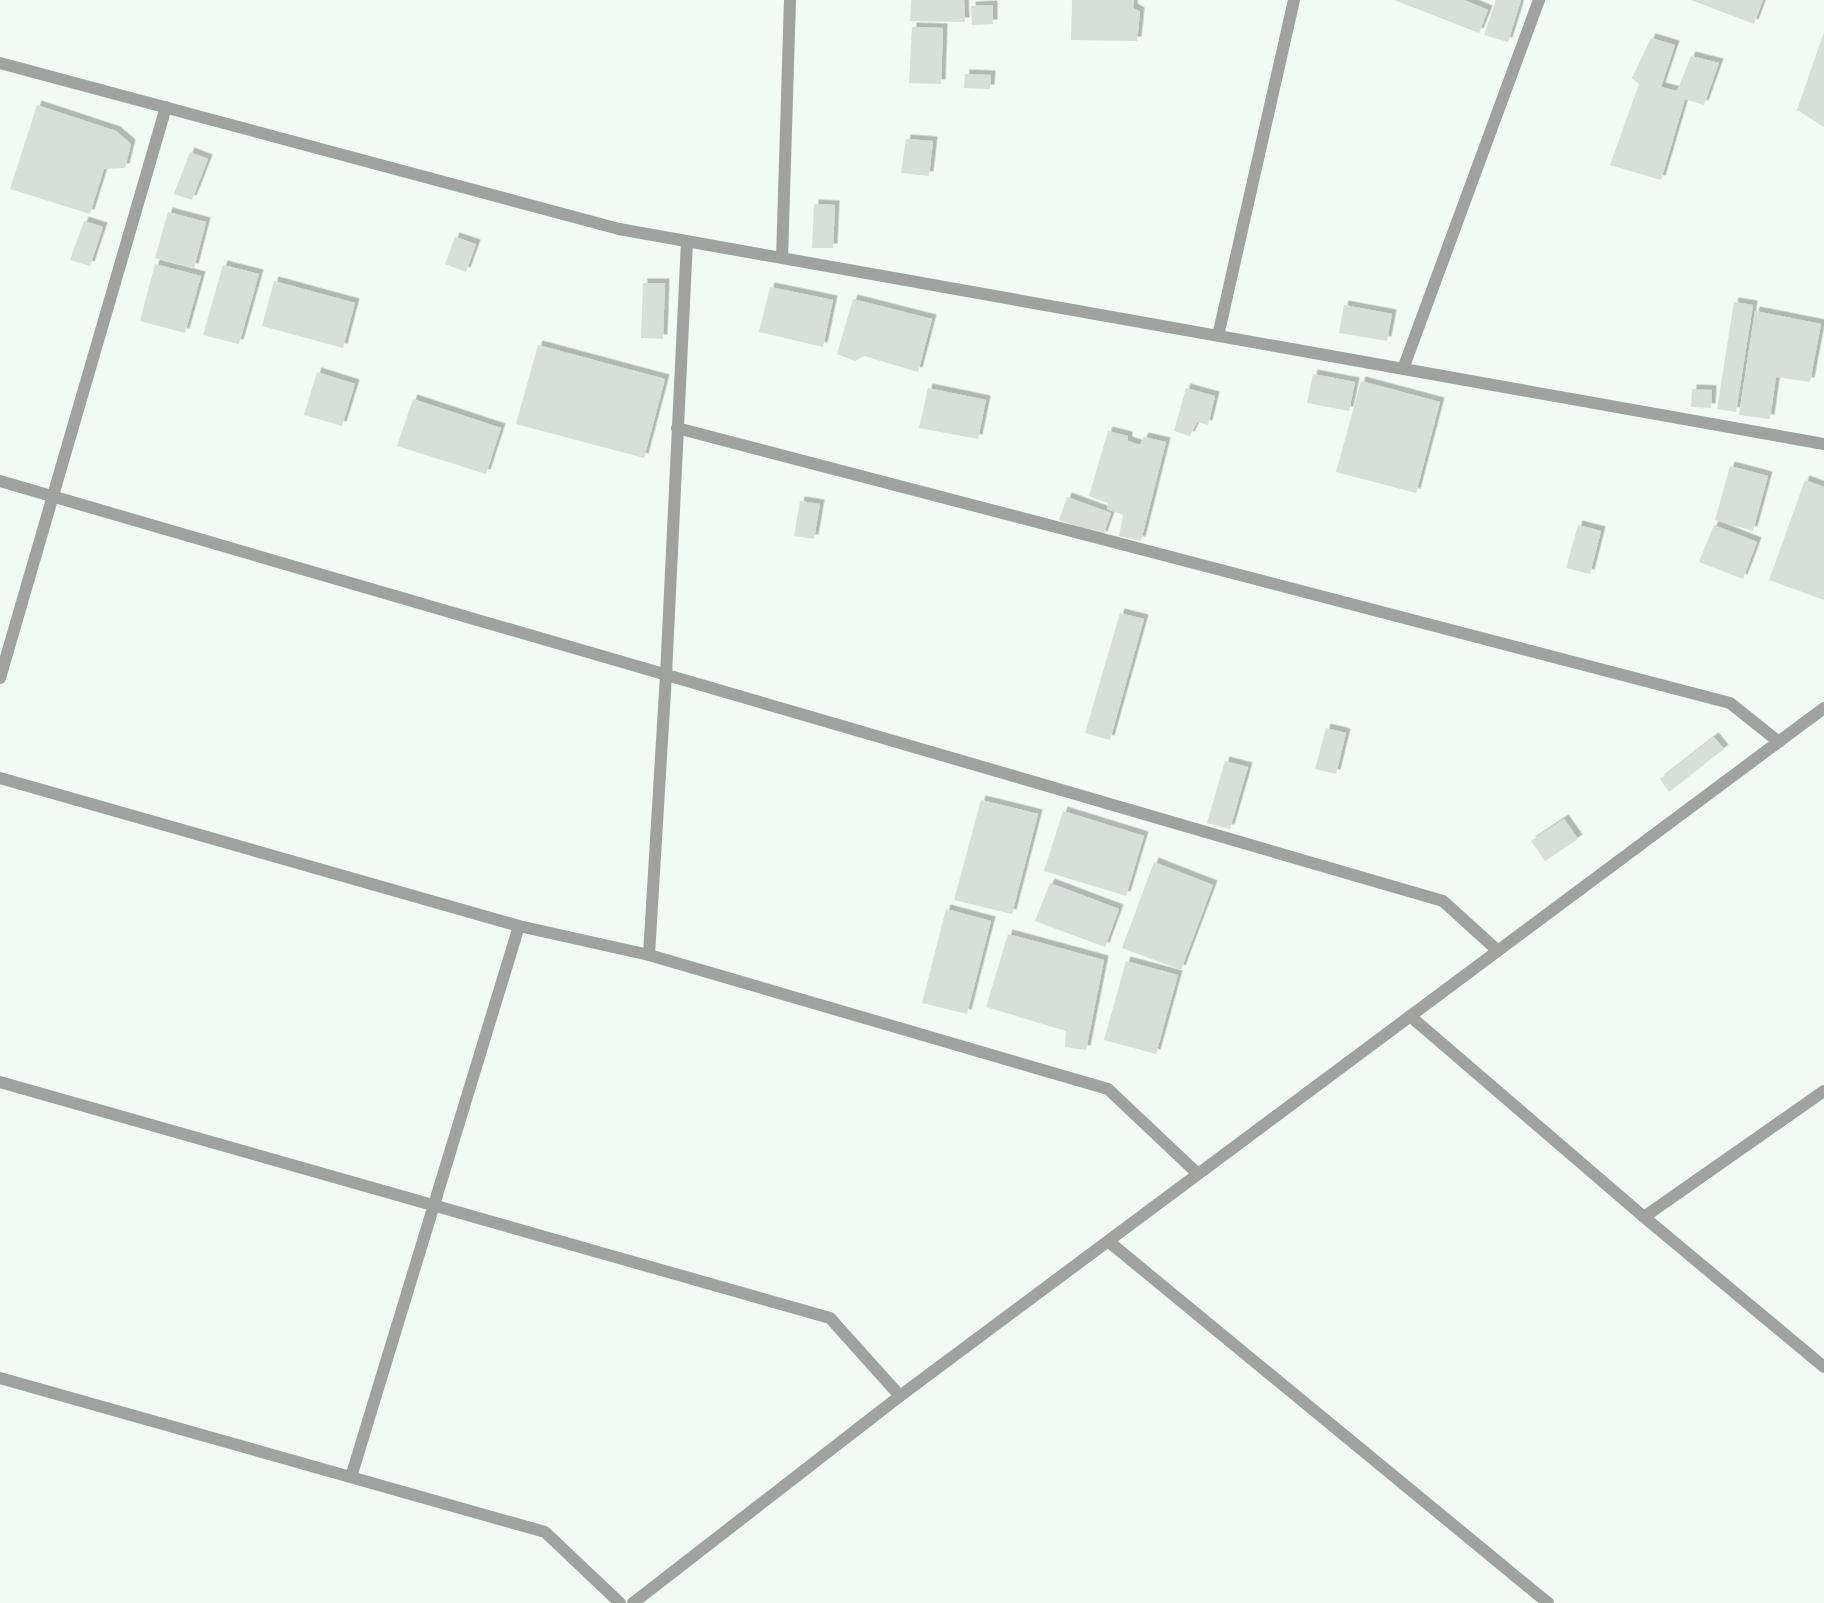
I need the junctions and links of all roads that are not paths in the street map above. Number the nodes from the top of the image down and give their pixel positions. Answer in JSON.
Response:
{"nodes":[{"id":1,"x":790,"y":0,"type":"edge"},
{"id":2,"x":1294,"y":0,"type":"edge"},
{"id":3,"x":1539,"y":0,"type":"edge"},
{"id":4,"x":0,"y":63,"type":"edge"},
{"id":5,"x":166,"y":107,"type":"junction"},
{"id":6,"x":687,"y":241,"type":"junction"},
{"id":7,"x":782,"y":258,"type":"junction"},
{"id":8,"x":1218,"y":336,"type":"junction"},
{"id":9,"x":1403,"y":369,"type":"junction"},
{"id":10,"x":677,"y":428,"type":"junction"},
{"id":11,"x":1824,"y":444,"type":"edge"},
{"id":12,"x":0,"y":480,"type":"edge"},
{"id":13,"x":53,"y":496,"type":"junction"},
{"id":14,"x":666,"y":675,"type":"junction"},
{"id":15,"x":0,"y":678,"type":"edge"},
{"id":16,"x":1824,"y":708,"type":"edge"},
{"id":17,"x":1779,"y":742,"type":"junction"},
{"id":18,"x":0,"y":778,"type":"edge"},
{"id":19,"x":519,"y":926,"type":"junction"},
{"id":20,"x":1498,"y":951,"type":"junction"},
{"id":21,"x":649,"y":955,"type":"junction"},
{"id":22,"x":1410,"y":1016,"type":"junction"},
{"id":23,"x":0,"y":1082,"type":"edge"},
{"id":24,"x":1824,"y":1092,"type":"edge"},
{"id":25,"x":1198,"y":1174,"type":"junction"},
{"id":26,"x":434,"y":1205,"type":"junction"},
{"id":27,"x":1644,"y":1217,"type":"junction"},
{"id":28,"x":1108,"y":1241,"type":"junction"},
{"id":29,"x":1824,"y":1367,"type":"edge"},
{"id":30,"x":0,"y":1378,"type":"edge"},
{"id":31,"x":900,"y":1396,"type":"junction"},
{"id":32,"x":351,"y":1477,"type":"junction"},
{"id":33,"x":620,"y":1603,"type":"edge"},
{"id":34,"x":633,"y":1603,"type":"edge"},
{"id":35,"x":1548,"y":1603,"type":"edge"}],
"edges":[{"from":1,"to":7,"type":"street"},
{"from":2,"to":8,"type":"street"},
{"from":3,"to":9,"type":"street"},
{"from":4,"to":5,"type":"street"},
{"from":5,"to":6,"type":"street"},
{"from":5,"to":13,"type":"street"},
{"from":6,"to":7,"type":"street"},
{"from":6,"to":10,"type":"street"},
{"from":7,"to":8,"type":"street"},
{"from":8,"to":9,"type":"street"},
{"from":9,"to":11,"type":"street"},
{"from":10,"to":14,"type":"street"},
{"from":10,"to":17,"type":"street"},
{"from":12,"to":13,"type":"street"},
{"from":13,"to":14,"type":"street"},
{"from":13,"to":15,"type":"street"},
{"from":14,"to":20,"type":"street"},
{"from":14,"to":21,"type":"street"},
{"from":16,"to":17,"type":"street"},
{"from":17,"to":20,"type":"street"},
{"from":18,"to":19,"type":"street"},
{"from":19,"to":21,"type":"street"},
{"from":19,"to":26,"type":"street"},
{"from":20,"to":22,"type":"street"},
{"from":21,"to":25,"type":"street"},
{"from":22,"to":25,"type":"street"},
{"from":22,"to":27,"type":"street"},
{"from":23,"to":26,"type":"street"},
{"from":24,"to":27,"type":"street"},
{"from":25,"to":28,"type":"street"},
{"from":26,"to":31,"type":"street"},
{"from":26,"to":32,"type":"street"},
{"from":27,"to":29,"type":"street"},
{"from":28,"to":31,"type":"street"},
{"from":28,"to":35,"type":"street"},
{"from":30,"to":32,"type":"street"},
{"from":31,"to":34,"type":"street"},
{"from":32,"to":33,"type":"street"}]}
